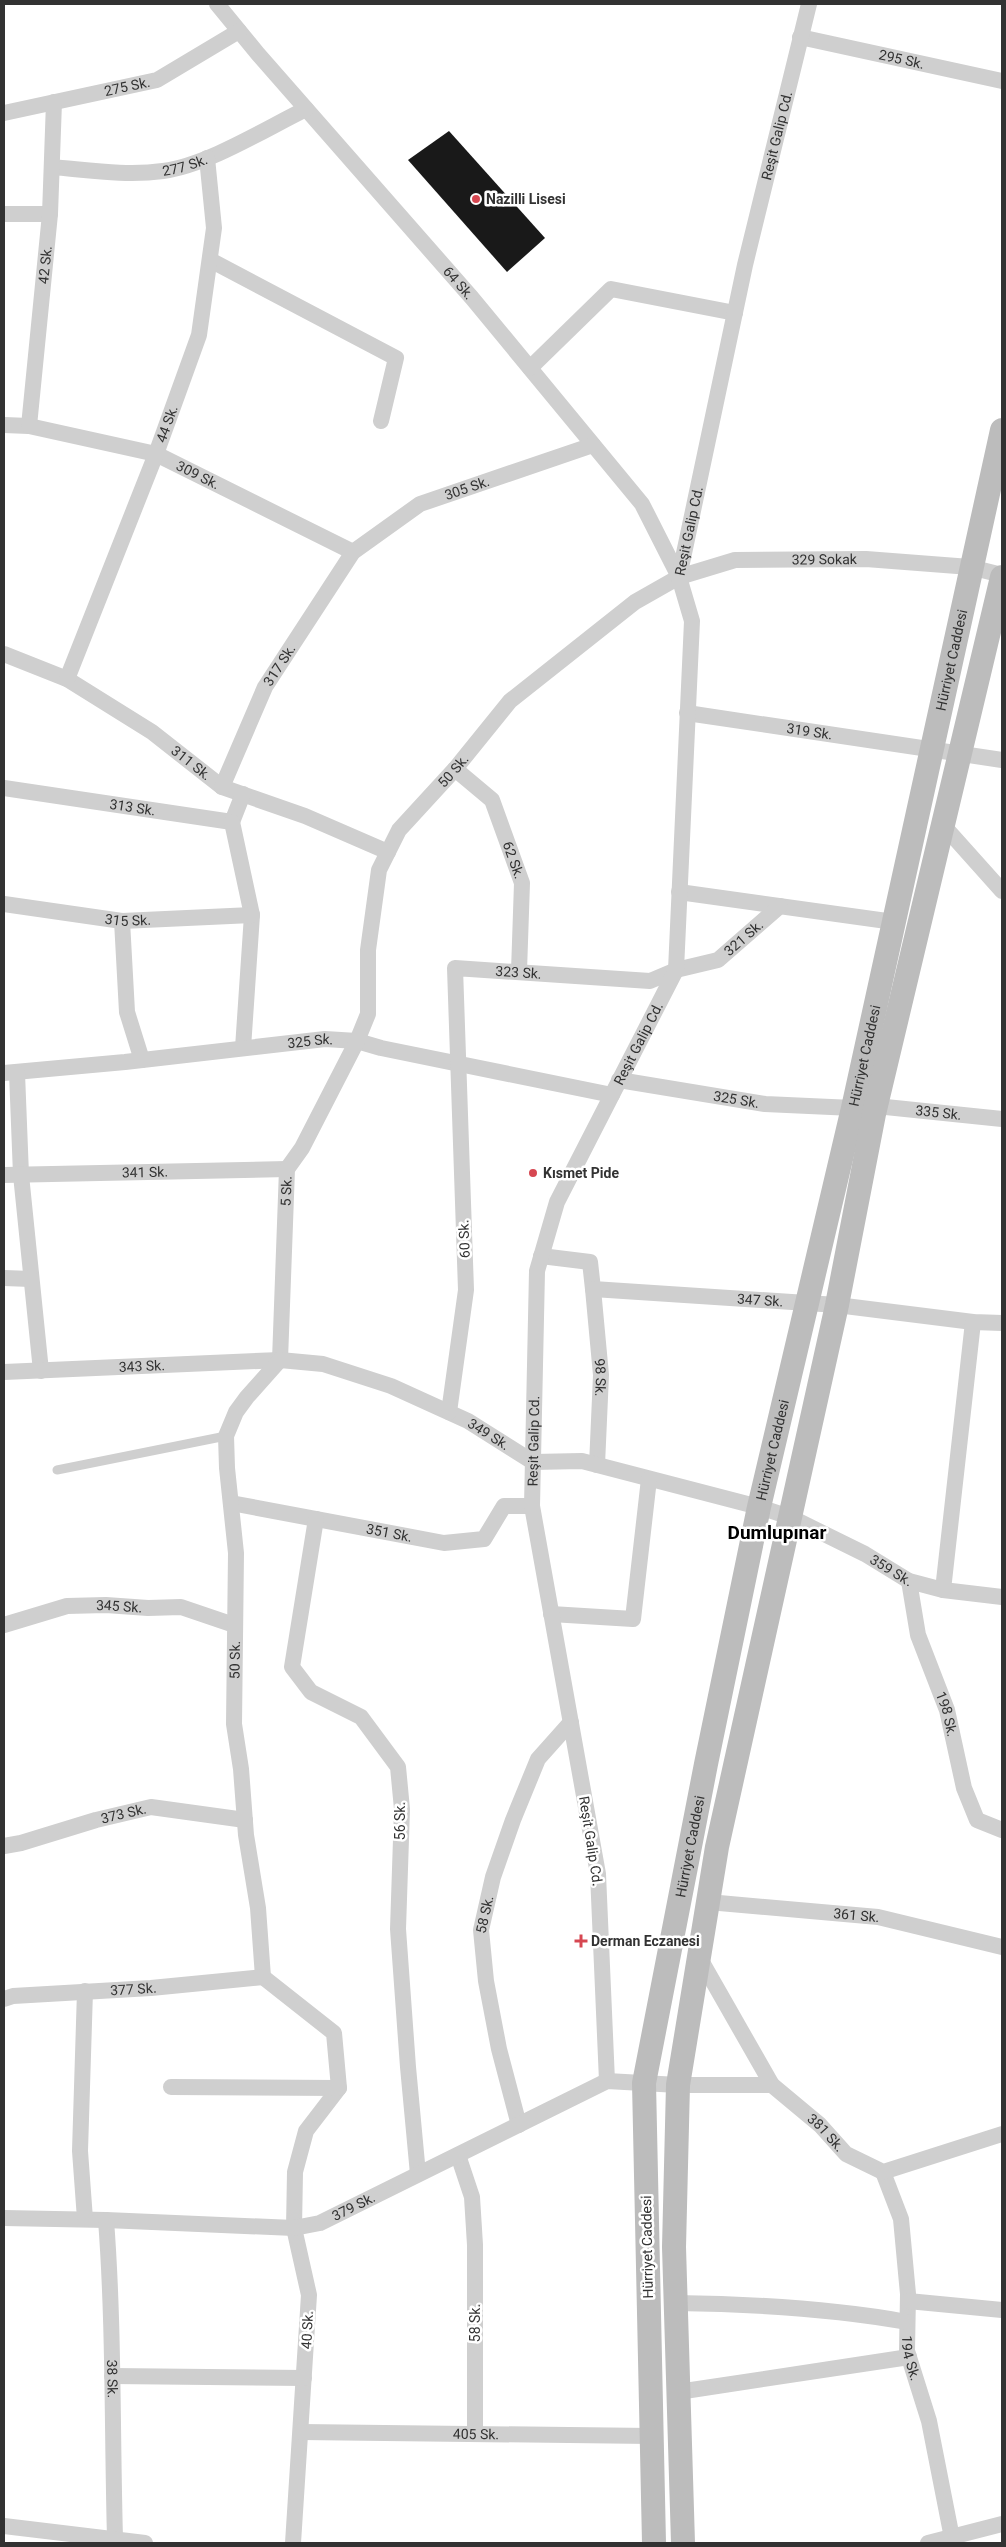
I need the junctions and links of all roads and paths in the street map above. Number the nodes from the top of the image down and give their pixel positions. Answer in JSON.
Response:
{"nodes":[{"id":1,"x":217,"y":4,"type":"edge"},
{"id":2,"x":809,"y":4,"type":"edge"},
{"id":3,"x":239,"y":31,"type":"junction"},
{"id":4,"x":800,"y":37,"type":"junction"},
{"id":5,"x":1002,"y":81,"type":"edge"},
{"id":6,"x":54,"y":102,"type":"junction"},
{"id":7,"x":306,"y":109,"type":"junction"},
{"id":8,"x":4,"y":113,"type":"edge"},
{"id":9,"x":207,"y":158,"type":"junction"},
{"id":10,"x":52,"y":167,"type":"junction"},
{"id":11,"x":4,"y":214,"type":"edge"},
{"id":12,"x":50,"y":214,"type":"junction"},
{"id":13,"x":210,"y":260,"type":"junction"},
{"id":14,"x":735,"y":313,"type":"junction"},
{"id":15,"x":530,"y":368,"type":"junction"},
{"id":16,"x":381,"y":421,"type":"dead end"},
{"id":17,"x":4,"y":425,"type":"edge"},
{"id":18,"x":29,"y":426,"type":"junction"},
{"id":19,"x":1002,"y":430,"type":"edge"},
{"id":20,"x":593,"y":445,"type":"junction"},
{"id":21,"x":156,"y":454,"type":"junction"},
{"id":22,"x":353,"y":552,"type":"junction"},
{"id":23,"x":970,"y":567,"type":"junction"},
{"id":24,"x":1002,"y":576,"type":"edge"},
{"id":25,"x":679,"y":577,"type":"junction"},
{"id":26,"x":4,"y":654,"type":"edge"},
{"id":27,"x":67,"y":679,"type":"junction"},
{"id":28,"x":687,"y":713,"type":"junction"},
{"id":29,"x":931,"y":748,"type":"junction"},
{"id":30,"x":960,"y":753,"type":"junction"},
{"id":31,"x":1002,"y":760,"type":"edge"},
{"id":32,"x":455,"y":769,"type":"junction"},
{"id":33,"x":222,"y":787,"type":"junction"},
{"id":34,"x":4,"y":788,"type":"edge"},
{"id":35,"x":243,"y":794,"type":"junction"},
{"id":36,"x":232,"y":822,"type":"junction"},
{"id":37,"x":944,"y":825,"type":"junction"},
{"id":38,"x":388,"y":852,"type":"junction"},
{"id":39,"x":1002,"y":891,"type":"edge"},
{"id":40,"x":679,"y":892,"type":"junction"},
{"id":41,"x":4,"y":904,"type":"edge"},
{"id":42,"x":780,"y":906,"type":"junction"},
{"id":43,"x":252,"y":915,"type":"junction"},
{"id":44,"x":122,"y":921,"type":"junction"},
{"id":45,"x":894,"y":922,"type":"junction"},
{"id":46,"x":676,"y":970,"type":"junction"},
{"id":47,"x":519,"y":971,"type":"junction"},
{"id":48,"x":357,"y":1041,"type":"junction"},
{"id":49,"x":242,"y":1048,"type":"junction"},
{"id":50,"x":142,"y":1060,"type":"junction"},
{"id":51,"x":458,"y":1064,"type":"junction"},
{"id":52,"x":10,"y":1073,"type":"edge"},
{"id":53,"x":616,"y":1087,"type":"junction"},
{"id":54,"x":865,"y":1107,"type":"junction"},
{"id":55,"x":1002,"y":1120,"type":"edge"},
{"id":56,"x":286,"y":1169,"type":"junction"},
{"id":57,"x":4,"y":1175,"type":"edge"},
{"id":58,"x":21,"y":1175,"type":"junction"},
{"id":59,"x":541,"y":1256,"type":"junction"},
{"id":60,"x":4,"y":1278,"type":"edge"},
{"id":61,"x":31,"y":1278,"type":"junction"},
{"id":62,"x":593,"y":1289,"type":"junction"},
{"id":63,"x":805,"y":1303,"type":"junction"},
{"id":64,"x":837,"y":1306,"type":"junction"},
{"id":65,"x":973,"y":1322,"type":"junction"},
{"id":66,"x":1002,"y":1323,"type":"edge"},
{"id":67,"x":280,"y":1360,"type":"junction"},
{"id":68,"x":41,"y":1370,"type":"junction"},
{"id":69,"x":4,"y":1372,"type":"edge"},
{"id":70,"x":449,"y":1412,"type":"junction"},
{"id":71,"x":226,"y":1436,"type":"junction"},
{"id":72,"x":533,"y":1462,"type":"junction"},
{"id":73,"x":597,"y":1465,"type":"junction"},
{"id":74,"x":57,"y":1470,"type":"dead end"},
{"id":75,"x":649,"y":1479,"type":"junction"},
{"id":76,"x":231,"y":1503,"type":"junction"},
{"id":77,"x":532,"y":1506,"type":"junction"},
{"id":78,"x":759,"y":1507,"type":"junction"},
{"id":79,"x":790,"y":1517,"type":"junction"},
{"id":80,"x":316,"y":1519,"type":"junction"},
{"id":81,"x":909,"y":1581,"type":"junction"},
{"id":82,"x":944,"y":1590,"type":"junction"},
{"id":83,"x":1002,"y":1597,"type":"edge"},
{"id":84,"x":551,"y":1614,"type":"junction"},
{"id":85,"x":4,"y":1625,"type":"edge"},
{"id":86,"x":234,"y":1625,"type":"junction"},
{"id":87,"x":571,"y":1722,"type":"junction"},
{"id":88,"x":245,"y":1820,"type":"junction"},
{"id":89,"x":1002,"y":1830,"type":"edge"},
{"id":90,"x":4,"y":1846,"type":"edge"},
{"id":91,"x":708,"y":1902,"type":"junction"},
{"id":92,"x":1002,"y":1947,"type":"edge"},
{"id":93,"x":699,"y":1958,"type":"junction"},
{"id":94,"x":263,"y":1977,"type":"junction"},
{"id":95,"x":85,"y":1991,"type":"junction"},
{"id":96,"x":4,"y":1999,"type":"edge"},
{"id":97,"x":607,"y":2081,"type":"junction"},
{"id":98,"x":644,"y":2083,"type":"junction"},
{"id":99,"x":678,"y":2085,"type":"junction"},
{"id":100,"x":772,"y":2085,"type":"junction"},
{"id":101,"x":171,"y":2087,"type":"dead end"},
{"id":102,"x":339,"y":2088,"type":"junction"},
{"id":103,"x":518,"y":2125,"type":"junction"},
{"id":104,"x":1002,"y":2134,"type":"edge"},
{"id":105,"x":458,"y":2155,"type":"junction"},
{"id":106,"x":883,"y":2172,"type":"junction"},
{"id":107,"x":418,"y":2174,"type":"junction"},
{"id":108,"x":4,"y":2218,"type":"edge"},
{"id":109,"x":85,"y":2219,"type":"junction"},
{"id":110,"x":106,"y":2220,"type":"junction"},
{"id":111,"x":294,"y":2228,"type":"junction"},
{"id":112,"x":908,"y":2301,"type":"junction"},
{"id":113,"x":676,"y":2303,"type":"junction"},
{"id":114,"x":1002,"y":2310,"type":"edge"},
{"id":115,"x":907,"y":2322,"type":"junction"},
{"id":116,"x":909,"y":2357,"type":"junction"},
{"id":117,"x":112,"y":2376,"type":"junction"},
{"id":118,"x":304,"y":2378,"type":"junction"},
{"id":119,"x":678,"y":2392,"type":"junction"},
{"id":120,"x":301,"y":2432,"type":"junction"},
{"id":121,"x":476,"y":2433,"type":"junction"},
{"id":122,"x":651,"y":2436,"type":"junction"},
{"id":123,"x":1002,"y":2524,"type":"edge"},
{"id":124,"x":4,"y":2526,"type":"edge"},
{"id":125,"x":115,"y":2538,"type":"junction"},
{"id":126,"x":952,"y":2540,"type":"edge"},
{"id":127,"x":145,"y":2543,"type":"edge"},
{"id":128,"x":293,"y":2543,"type":"edge"},
{"id":129,"x":654,"y":2543,"type":"edge"},
{"id":130,"x":683,"y":2543,"type":"edge"},
{"id":131,"x":928,"y":2543,"type":"edge"}],
"edges":[{"from":1,"to":3,"type":"street","name":"64 Sk."},
{"from":2,"to":4,"type":"street","name":"Reşit Galip Cd."},
{"from":3,"to":6,"type":"street","name":"275 Sk."},
{"from":3,"to":7,"type":"street","name":"64 Sk."},
{"from":4,"to":5,"type":"street","name":"295 Sk."},
{"from":4,"to":14,"type":"street","name":"Reşit Galip Cd."},
{"from":6,"to":8,"type":"street","name":"275 Sk."},
{"from":6,"to":10,"type":"street","name":"42 Sk."},
{"from":7,"to":9,"type":"street","name":"277 Sk."},
{"from":7,"to":15,"type":"street","name":"64 Sk."},
{"from":9,"to":10,"type":"street","name":"277 Sk."},
{"from":9,"to":13,"type":"street","name":"44 Sk."},
{"from":10,"to":12,"type":"street","name":"42 Sk."},
{"from":11,"to":12,"type":"street"},
{"from":12,"to":18,"type":"street","name":"42 Sk."},
{"from":13,"to":16,"type":"street"},
{"from":13,"to":21,"type":"street","name":"44 Sk."},
{"from":14,"to":15,"type":"street"},
{"from":14,"to":25,"type":"street","name":"Reşit Galip Cd."},
{"from":15,"to":20,"type":"street","name":"64 Sk."},
{"from":17,"to":18,"type":"street","name":"309 Sk."},
{"from":18,"to":21,"type":"street","name":"309 Sk."},
{"from":19,"to":23,"type":"main road","name":"Hürriyet Caddesi"},
{"from":20,"to":22,"type":"street","name":"305 Sk."},
{"from":20,"to":25,"type":"street","name":"64 Sk."},
{"from":21,"to":22,"type":"street","name":"309 Sk."},
{"from":21,"to":27,"type":"street","name":"44 Sk."},
{"from":22,"to":33,"type":"street","name":"317 Sk."},
{"from":23,"to":24,"type":"street","name":"329 Sokak"},
{"from":23,"to":25,"type":"street","name":"329 Sokak"},
{"from":23,"to":29,"type":"main road","name":"Hürriyet Caddesi"},
{"from":24,"to":30,"type":"main road","name":"Hürriyet Caddesi"},
{"from":25,"to":28,"type":"street","name":"Reşit Galip Cd."},
{"from":25,"to":32,"type":"street","name":"50 Sk."},
{"from":26,"to":27,"type":"street","name":"311 Sk."},
{"from":27,"to":33,"type":"street","name":"311 Sk."},
{"from":28,"to":29,"type":"street","name":"319 Sk."},
{"from":28,"to":40,"type":"street","name":"Reşit Galip Cd."},
{"from":29,"to":30,"type":"street","name":"319 Sk."},
{"from":29,"to":45,"type":"main road","name":"Hürriyet Caddesi"},
{"from":30,"to":31,"type":"street","name":"319 Sk."},
{"from":30,"to":37,"type":"main road","name":"Hürriyet Caddesi"},
{"from":32,"to":38,"type":"street","name":"50 Sk."},
{"from":32,"to":47,"type":"street","name":"62 Sk."},
{"from":33,"to":35,"type":"street","name":"311 Sk."},
{"from":34,"to":36,"type":"street","name":"313 Sk."},
{"from":35,"to":36,"type":"street"},
{"from":35,"to":38,"type":"street","name":"311 Sk."},
{"from":36,"to":43,"type":"street"},
{"from":37,"to":39,"type":"street"},
{"from":37,"to":54,"type":"main road","name":"Hürriyet Caddesi"},
{"from":38,"to":48,"type":"street","name":"50 Sk."},
{"from":40,"to":42,"type":"street","name":"321 Sk."},
{"from":40,"to":46,"type":"street","name":"Reşit Galip Cd."},
{"from":41,"to":44,"type":"street","name":"315 Sk."},
{"from":42,"to":45,"type":"street","name":"321 Sk."},
{"from":42,"to":46,"type":"street","name":"321 Sk."},
{"from":43,"to":44,"type":"street","name":"315 Sk."},
{"from":43,"to":49,"type":"street"},
{"from":44,"to":50,"type":"street"},
{"from":45,"to":54,"type":"main road","name":"Hürriyet Caddesi"},
{"from":46,"to":47,"type":"street","name":"323 Sk."},
{"from":46,"to":53,"type":"street","name":"Reşit Galip Cd."},
{"from":47,"to":51,"type":"street","name":"323 Sk."},
{"from":48,"to":49,"type":"street","name":"325 Sk."},
{"from":48,"to":51,"type":"street","name":"325 Sk."},
{"from":48,"to":56,"type":"street","name":"5 Sk."},
{"from":49,"to":50,"type":"street","name":"325 Sk."},
{"from":50,"to":52,"type":"street","name":"325 Sk."},
{"from":51,"to":53,"type":"street","name":"325 Sk."},
{"from":51,"to":70,"type":"street","name":"60 Sk."},
{"from":52,"to":58,"type":"street"},
{"from":53,"to":54,"type":"street","name":"325 Sk."},
{"from":53,"to":59,"type":"street","name":"Reşit Galip Cd."},
{"from":54,"to":55,"type":"street","name":"335 Sk."},
{"from":54,"to":63,"type":"main road","name":"Hürriyet Caddesi"},
{"from":54,"to":64,"type":"main road","name":"Hürriyet Caddesi"},
{"from":56,"to":58,"type":"street","name":"341 Sk."},
{"from":56,"to":67,"type":"street","name":"5 Sk."},
{"from":57,"to":58,"type":"street","name":"341 Sk."},
{"from":58,"to":61,"type":"street"},
{"from":59,"to":62,"type":"street"},
{"from":59,"to":72,"type":"street","name":"Reşit Galip Cd."},
{"from":60,"to":61,"type":"street"},
{"from":61,"to":68,"type":"street"},
{"from":62,"to":63,"type":"street","name":"347 Sk."},
{"from":62,"to":73,"type":"street","name":"98 Sk."},
{"from":63,"to":64,"type":"street","name":"347 Sk."},
{"from":63,"to":78,"type":"main road","name":"Hürriyet Caddesi"},
{"from":64,"to":65,"type":"street","name":"347 Sk."},
{"from":64,"to":79,"type":"main road","name":"Hürriyet Caddesi"},
{"from":65,"to":66,"type":"street","name":"347 Sk."},
{"from":65,"to":82,"type":"street"},
{"from":67,"to":68,"type":"street","name":"343 Sk."},
{"from":67,"to":70,"type":"street","name":"349 Sk."},
{"from":67,"to":71,"type":"street","name":"50 Sk."},
{"from":68,"to":69,"type":"street","name":"343 Sk."},
{"from":70,"to":72,"type":"street","name":"349 Sk."},
{"from":71,"to":74,"type":"lane"},
{"from":71,"to":76,"type":"street","name":"50 Sk."},
{"from":72,"to":73,"type":"street"},
{"from":72,"to":77,"type":"street","name":"Reşit Galip Cd."},
{"from":73,"to":75,"type":"street"},
{"from":75,"to":78,"type":"street"},
{"from":75,"to":84,"type":"street"},
{"from":76,"to":80,"type":"street","name":"351 Sk."},
{"from":76,"to":86,"type":"street","name":"50 Sk."},
{"from":77,"to":80,"type":"street","name":"351 Sk."},
{"from":77,"to":84,"type":"street","name":"Reşit Galip Cd."},
{"from":78,"to":79,"type":"street","name":"359 Sk."},
{"from":78,"to":98,"type":"main road","name":"Hürriyet Caddesi"},
{"from":79,"to":81,"type":"street","name":"359 Sk."},
{"from":79,"to":91,"type":"main road","name":"Hürriyet Caddesi"},
{"from":80,"to":107,"type":"street","name":"56 Sk."},
{"from":81,"to":82,"type":"street","name":"359 Sk."},
{"from":81,"to":89,"type":"street","name":"198 Sk."},
{"from":82,"to":83,"type":"street","name":"359 Sk."},
{"from":84,"to":87,"type":"street","name":"Reşit Galip Cd."},
{"from":85,"to":86,"type":"street","name":"345 Sk."},
{"from":86,"to":88,"type":"street","name":"50 Sk."},
{"from":87,"to":97,"type":"street","name":"Reşit Galip Cd."},
{"from":87,"to":103,"type":"street","name":"58 Sk."},
{"from":88,"to":90,"type":"street","name":"373 Sk."},
{"from":88,"to":94,"type":"street","name":"50 Sk."},
{"from":91,"to":92,"type":"street","name":"361 Sk."},
{"from":91,"to":93,"type":"main road","name":"Hürriyet Caddesi"},
{"from":93,"to":99,"type":"main road","name":"Hürriyet Caddesi"},
{"from":93,"to":100,"type":"street"},
{"from":94,"to":95,"type":"street","name":"377 Sk."},
{"from":94,"to":102,"type":"street"},
{"from":95,"to":96,"type":"street","name":"377 Sk."},
{"from":95,"to":109,"type":"street"},
{"from":97,"to":98,"type":"street","name":"379 Sk."},
{"from":97,"to":103,"type":"street","name":"379 Sk."},
{"from":98,"to":99,"type":"street","name":"379 Sk."},
{"from":98,"to":122,"type":"main road","name":"Hürriyet Caddesi"},
{"from":99,"to":100,"type":"street"},
{"from":99,"to":113,"type":"main road","name":"Hürriyet Caddesi"},
{"from":100,"to":106,"type":"street","name":"381 Sk."},
{"from":101,"to":102,"type":"street"},
{"from":102,"to":111,"type":"street","name":"40 Sk."},
{"from":103,"to":105,"type":"street","name":"379 Sk."},
{"from":104,"to":106,"type":"street"},
{"from":105,"to":107,"type":"street","name":"379 Sk."},
{"from":105,"to":121,"type":"street","name":"58 Sk."},
{"from":106,"to":112,"type":"street","name":"194 Sk."},
{"from":107,"to":111,"type":"street","name":"379 Sk."},
{"from":108,"to":109,"type":"street","name":"379 Sk."},
{"from":109,"to":110,"type":"street","name":"379 Sk."},
{"from":110,"to":111,"type":"street","name":"379 Sk."},
{"from":110,"to":117,"type":"street","name":"38 Sk."},
{"from":111,"to":118,"type":"street","name":"40 Sk."},
{"from":112,"to":114,"type":"street"},
{"from":112,"to":115,"type":"street","name":"194 Sk."},
{"from":113,"to":115,"type":"street"},
{"from":113,"to":119,"type":"main road","name":"Hürriyet Caddesi"},
{"from":115,"to":116,"type":"street","name":"194 Sk."},
{"from":116,"to":119,"type":"street"},
{"from":116,"to":126,"type":"street","name":"194 Sk."},
{"from":117,"to":118,"type":"street"},
{"from":117,"to":125,"type":"street","name":"38 Sk."},
{"from":118,"to":120,"type":"street","name":"40 Sk."},
{"from":119,"to":130,"type":"main road","name":"Hürriyet Caddesi"},
{"from":120,"to":121,"type":"street","name":"405 Sk."},
{"from":120,"to":128,"type":"street","name":"40 Sk."},
{"from":121,"to":122,"type":"street","name":"405 Sk."},
{"from":122,"to":129,"type":"main road","name":"Hürriyet Caddesi"},
{"from":123,"to":126,"type":"street"},
{"from":124,"to":125,"type":"street"},
{"from":125,"to":127,"type":"street"},
{"from":126,"to":131,"type":"street"}]}
